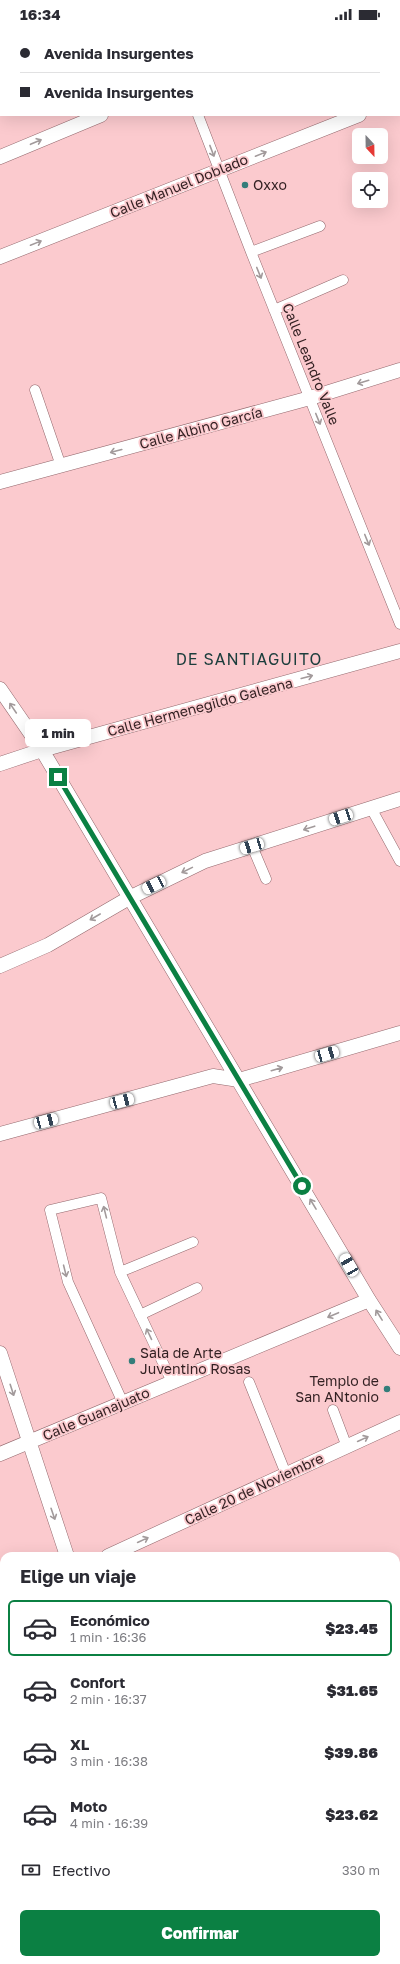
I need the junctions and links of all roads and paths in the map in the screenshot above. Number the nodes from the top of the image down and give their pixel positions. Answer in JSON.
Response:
{"nodes":[{"id":1,"x":99,"y":116,"type":"edge"},
{"id":2,"x":198,"y":116,"type":"edge"},
{"id":3,"x":355,"y":116,"type":"edge"},
{"id":4,"x":0,"y":157,"type":"edge"},
{"id":5,"x":220,"y":170,"type":"junction"},
{"id":6,"x":320,"y":226,"type":"dead end"},
{"id":7,"x":251,"y":252,"type":"junction"},
{"id":8,"x":0,"y":257,"type":"edge"},
{"id":9,"x":344,"y":280,"type":"dead end"},
{"id":10,"x":274,"y":310,"type":"junction"},
{"id":11,"x":400,"y":370,"type":"edge"},
{"id":12,"x":35,"y":390,"type":"dead end"},
{"id":13,"x":310,"y":398,"type":"junction"},
{"id":14,"x":61,"y":466,"type":"junction"},
{"id":15,"x":0,"y":482,"type":"edge"},
{"id":16,"x":400,"y":624,"type":"edge"},
{"id":17,"x":400,"y":651,"type":"edge"},
{"id":18,"x":0,"y":689,"type":"edge"},
{"id":19,"x":42,"y":750,"type":"junction"},
{"id":20,"x":0,"y":764,"type":"edge"},
{"id":21,"x":400,"y":799,"type":"edge"},
{"id":22,"x":371,"y":808,"type":"junction"},
{"id":23,"x":252,"y":846,"type":"junction"},
{"id":24,"x":400,"y":861,"type":"edge"},
{"id":25,"x":266,"y":879,"type":"dead end"},
{"id":26,"x":129,"y":898,"type":"junction"},
{"id":27,"x":0,"y":966,"type":"edge"},
{"id":28,"x":400,"y":1033,"type":"edge"},
{"id":29,"x":239,"y":1080,"type":"junction"},
{"id":30,"x":0,"y":1134,"type":"edge"},
{"id":31,"x":193,"y":1242,"type":"dead end"},
{"id":32,"x":120,"y":1272,"type":"junction"},
{"id":33,"x":197,"y":1288,"type":"dead end"},
{"id":34,"x":369,"y":1300,"type":"junction"},
{"id":35,"x":140,"y":1315,"type":"junction"},
{"id":36,"x":400,"y":1348,"type":"edge"},
{"id":37,"x":0,"y":1353,"type":"edge"},
{"id":38,"x":172,"y":1382,"type":"junction"},
{"id":39,"x":249,"y":1382,"type":"dead end"},
{"id":40,"x":123,"y":1403,"type":"junction"},
{"id":41,"x":333,"y":1410,"type":"dead end"},
{"id":42,"x":400,"y":1422,"type":"edge"},
{"id":43,"x":28,"y":1442,"type":"junction"},
{"id":44,"x":347,"y":1447,"type":"junction"},
{"id":45,"x":0,"y":1454,"type":"edge"},
{"id":46,"x":286,"y":1474,"type":"junction"},
{"id":47,"x":66,"y":1552,"type":"edge"},
{"id":48,"x":117,"y":1552,"type":"edge"}],
"edges":[{"from":4,"to":1,"type":"main road","one_way":true},
{"from":2,"to":5,"type":"street","name":"Calle Leandro Valle","one_way":true},
{"from":5,"to":3,"type":"main road","name":"Calle Manuel Doblado","one_way":true},
{"from":5,"to":7,"type":"street","name":"Calle Leandro Valle"},
{"from":8,"to":5,"type":"main road","name":"Calle Manuel Doblado","one_way":true},
{"from":6,"to":7,"type":"street"},
{"from":7,"to":10,"type":"street","name":"Calle Leandro Valle","one_way":true},
{"from":9,"to":10,"type":"street"},
{"from":10,"to":13,"type":"street","name":"Calle Leandro Valle"},
{"from":11,"to":13,"type":"main road","name":"Calle Albino García","one_way":true},
{"from":12,"to":14,"type":"street"},
{"from":13,"to":14,"type":"main road","name":"Calle Albino García","one_way":true},
{"from":13,"to":16,"type":"street","name":"Calle Leandro Valle","one_way":true},
{"from":14,"to":15,"type":"main road","name":"Calle Albino García"},
{"from":19,"to":17,"type":"main road","name":"Calle Hermenegildo Galeana","one_way":true},
{"from":19,"to":18,"type":"main road","one_way":true},
{"from":19,"to":20,"type":"main road","name":"Calle Hermenegildo Galeana"},
{"from":19,"to":26,"type":"main road"},
{"from":21,"to":22,"type":"main road"},
{"from":22,"to":23,"type":"main road","one_way":true},
{"from":22,"to":24,"type":"street"},
{"from":23,"to":25,"type":"street"},
{"from":23,"to":26,"type":"main road","one_way":true},
{"from":26,"to":27,"type":"main road","one_way":true},
{"from":26,"to":29,"type":"main road"},
{"from":29,"to":28,"type":"main road","one_way":true},
{"from":29,"to":30,"type":"main road"},
{"from":34,"to":29,"type":"main road","one_way":true},
{"from":31,"to":32,"type":"street"},
{"from":32,"to":35,"type":"street"},
{"from":32,"to":40,"type":"street","one_way":true},
{"from":33,"to":35,"type":"street"},
{"from":36,"to":34,"type":"main road","one_way":true},
{"from":34,"to":38,"type":"main road","name":"Calle Guanajuato","one_way":true},
{"from":38,"to":35,"type":"street","one_way":true},
{"from":37,"to":43,"type":"main road","one_way":true},
{"from":38,"to":40,"type":"main road","name":"Calle Guanajuato"},
{"from":39,"to":46,"type":"street"},
{"from":40,"to":43,"type":"main road","name":"Calle Guanajuato"},
{"from":41,"to":44,"type":"street"},
{"from":44,"to":42,"type":"main road","name":"Calle 20 de Noviembre","one_way":true},
{"from":43,"to":45,"type":"main road","name":"Calle Guanajuato"},
{"from":43,"to":47,"type":"main road","one_way":true},
{"from":44,"to":46,"type":"main road","name":"Calle 20 de Noviembre"},
{"from":48,"to":46,"type":"main road","name":"Calle 20 de Noviembre","one_way":true}]}
